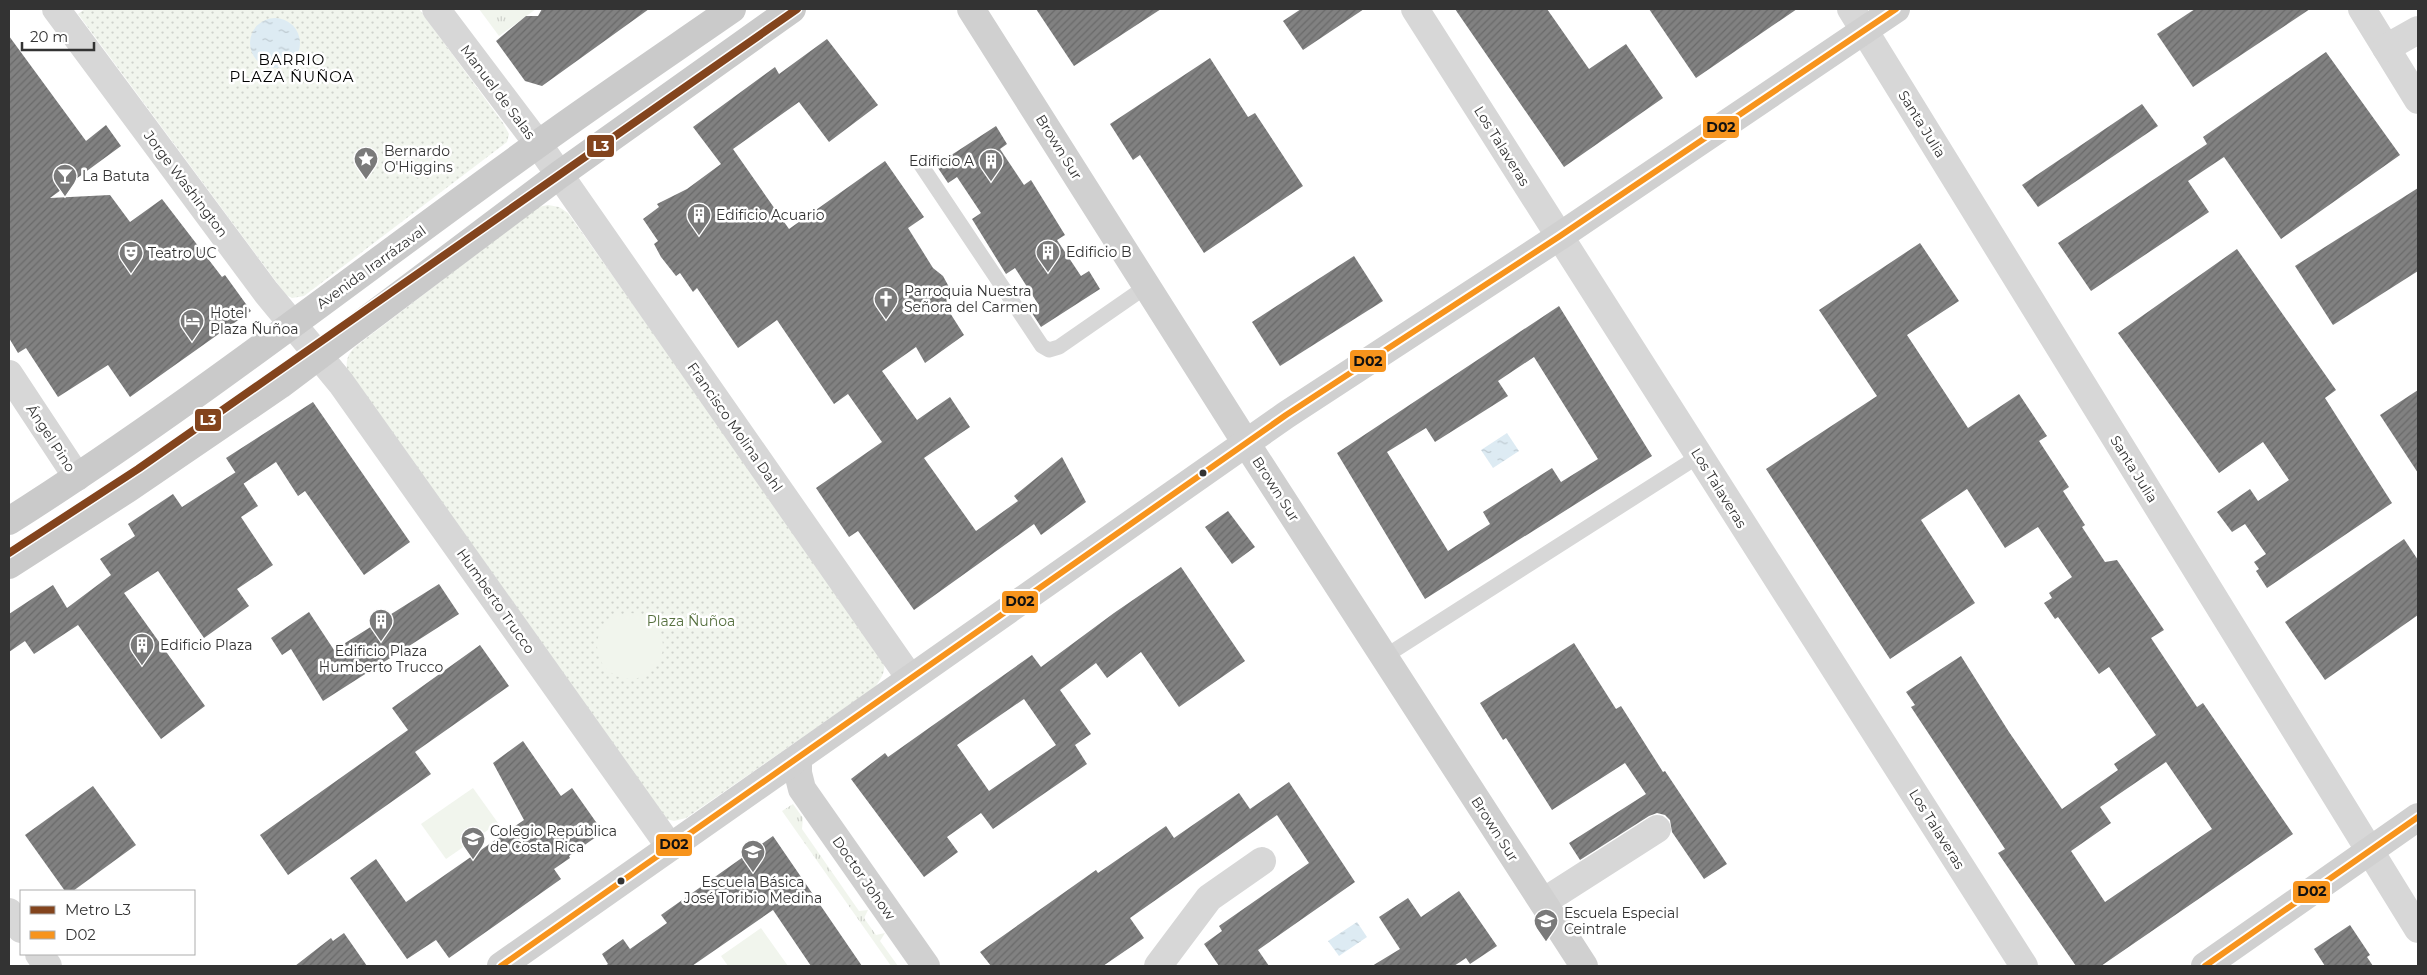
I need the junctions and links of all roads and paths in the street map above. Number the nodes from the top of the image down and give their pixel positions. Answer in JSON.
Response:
{"nodes":[{"id":1,"x":56,"y":9,"type":"edge"},
{"id":2,"x":436,"y":9,"type":"edge"},
{"id":3,"x":732,"y":9,"type":"edge"},
{"id":4,"x":792,"y":9,"type":"edge"},
{"id":5,"x":971,"y":9,"type":"edge"},
{"id":6,"x":1415,"y":9,"type":"edge"},
{"id":7,"x":1896,"y":9,"type":"edge"},
{"id":8,"x":2362,"y":9,"type":"edge"},
{"id":9,"x":1857,"y":20,"type":"edge"},
{"id":10,"x":2418,"y":30,"type":"edge"},
{"id":11,"x":2386,"y":48,"type":"junction"},
{"id":12,"x":2418,"y":100,"type":"edge"},
{"id":13,"x":538,"y":144,"type":"junction"},
{"id":14,"x":918,"y":162,"type":"dead end"},
{"id":15,"x":559,"y":175,"type":"junction"},
{"id":16,"x":1560,"y":236,"type":"junction"},
{"id":17,"x":1147,"y":286,"type":"junction"},
{"id":18,"x":294,"y":324,"type":"junction"},
{"id":19,"x":320,"y":356,"type":"junction"},
{"id":20,"x":9,"y":374,"type":"edge"},
{"id":21,"x":1246,"y":443,"type":"junction"},
{"id":22,"x":1699,"y":456,"type":"junction"},
{"id":23,"x":77,"y":477,"type":"junction"},
{"id":24,"x":9,"y":521,"type":"edge"},
{"id":25,"x":9,"y":565,"type":"edge"},
{"id":26,"x":1384,"y":657,"type":"junction"},
{"id":27,"x":910,"y":678,"type":"junction"},
{"id":28,"x":798,"y":759,"type":"junction"},
{"id":29,"x":772,"y":777,"type":"junction"},
{"id":30,"x":802,"y":789,"type":"junction"},
{"id":31,"x":2418,"y":817,"type":"edge"},
{"id":32,"x":1657,"y":829,"type":"dead end"},
{"id":33,"x":670,"y":847,"type":"junction"},
{"id":34,"x":2370,"y":851,"type":"junction"},
{"id":35,"x":1262,"y":861,"type":"dead end"},
{"id":36,"x":1543,"y":902,"type":"junction"},
{"id":37,"x":9,"y":912,"type":"edge"},
{"id":38,"x":20,"y":928,"type":"edge"},
{"id":39,"x":2418,"y":929,"type":"edge"},
{"id":40,"x":40,"y":955,"type":"edge"},
{"id":41,"x":48,"y":966,"type":"edge"},
{"id":42,"x":501,"y":966,"type":"edge"},
{"id":43,"x":926,"y":966,"type":"edge"},
{"id":44,"x":1158,"y":966,"type":"edge"},
{"id":45,"x":1584,"y":966,"type":"edge"},
{"id":46,"x":2024,"y":966,"type":"edge"},
{"id":47,"x":2205,"y":966,"type":"edge"}],
"edges":[{"from":1,"to":18,"type":"street","name":"Jorge Washington"},
{"from":2,"to":13,"type":"street","name":"Manuel de Salas"},
{"from":3,"to":13,"type":"main road","name":"Avenida Irarrázaval"},
{"from":4,"to":15,"type":"main road"},
{"from":5,"to":17,"type":"main road","name":"Brown Sur"},
{"from":6,"to":16,"type":"street","name":"Los Talaveras"},
{"from":7,"to":9,"type":"main road"},
{"from":8,"to":11,"type":"street"},
{"from":9,"to":16,"type":"main road"},
{"from":9,"to":34,"type":"street","name":"Santa Julia"},
{"from":10,"to":11,"type":"street"},
{"from":11,"to":12,"type":"street"},
{"from":13,"to":15,"type":"street","name":"Manuel de Salas"},
{"from":13,"to":18,"type":"main road","name":"Avenida Irarrázaval"},
{"from":14,"to":17,"type":"lane"},
{"from":15,"to":19,"type":"main road"},
{"from":15,"to":27,"type":"street","name":"Francisco Molina Dahl"},
{"from":16,"to":21,"type":"main road"},
{"from":16,"to":22,"type":"street","name":"Los Talaveras"},
{"from":17,"to":21,"type":"main road","name":"Brown Sur"},
{"from":18,"to":19,"type":"street","name":"Jorge Washington"},
{"from":18,"to":23,"type":"main road","name":"Avenida Irarrázaval"},
{"from":19,"to":25,"type":"main road"},
{"from":19,"to":33,"type":"street","name":"Humberto Trucco"},
{"from":20,"to":23,"type":"street","name":"Ángel Pino"},
{"from":21,"to":26,"type":"main road","name":"Brown Sur"},
{"from":21,"to":27,"type":"main road"},
{"from":22,"to":26,"type":"lane"},
{"from":22,"to":46,"type":"street","name":"Los Talaveras"},
{"from":23,"to":24,"type":"main road","name":"Avenida Irarrázaval"},
{"from":26,"to":36,"type":"main road","name":"Brown Sur"},
{"from":27,"to":28,"type":"main road"},
{"from":28,"to":29,"type":"main road"},
{"from":28,"to":30,"type":"main road","name":"Doctor Johow"},
{"from":29,"to":30,"type":"main road"},
{"from":29,"to":33,"type":"main road"},
{"from":30,"to":43,"type":"main road","name":"Doctor Johow"},
{"from":31,"to":34,"type":"main road"},
{"from":32,"to":36,"type":"street"},
{"from":33,"to":42,"type":"main road"},
{"from":34,"to":39,"type":"street","name":"Santa Julia"},
{"from":34,"to":47,"type":"main road"},
{"from":35,"to":44,"type":"street"},
{"from":36,"to":45,"type":"main road","name":"Brown Sur"},
{"from":37,"to":38,"type":"street"},
{"from":40,"to":41,"type":"street"}]}
